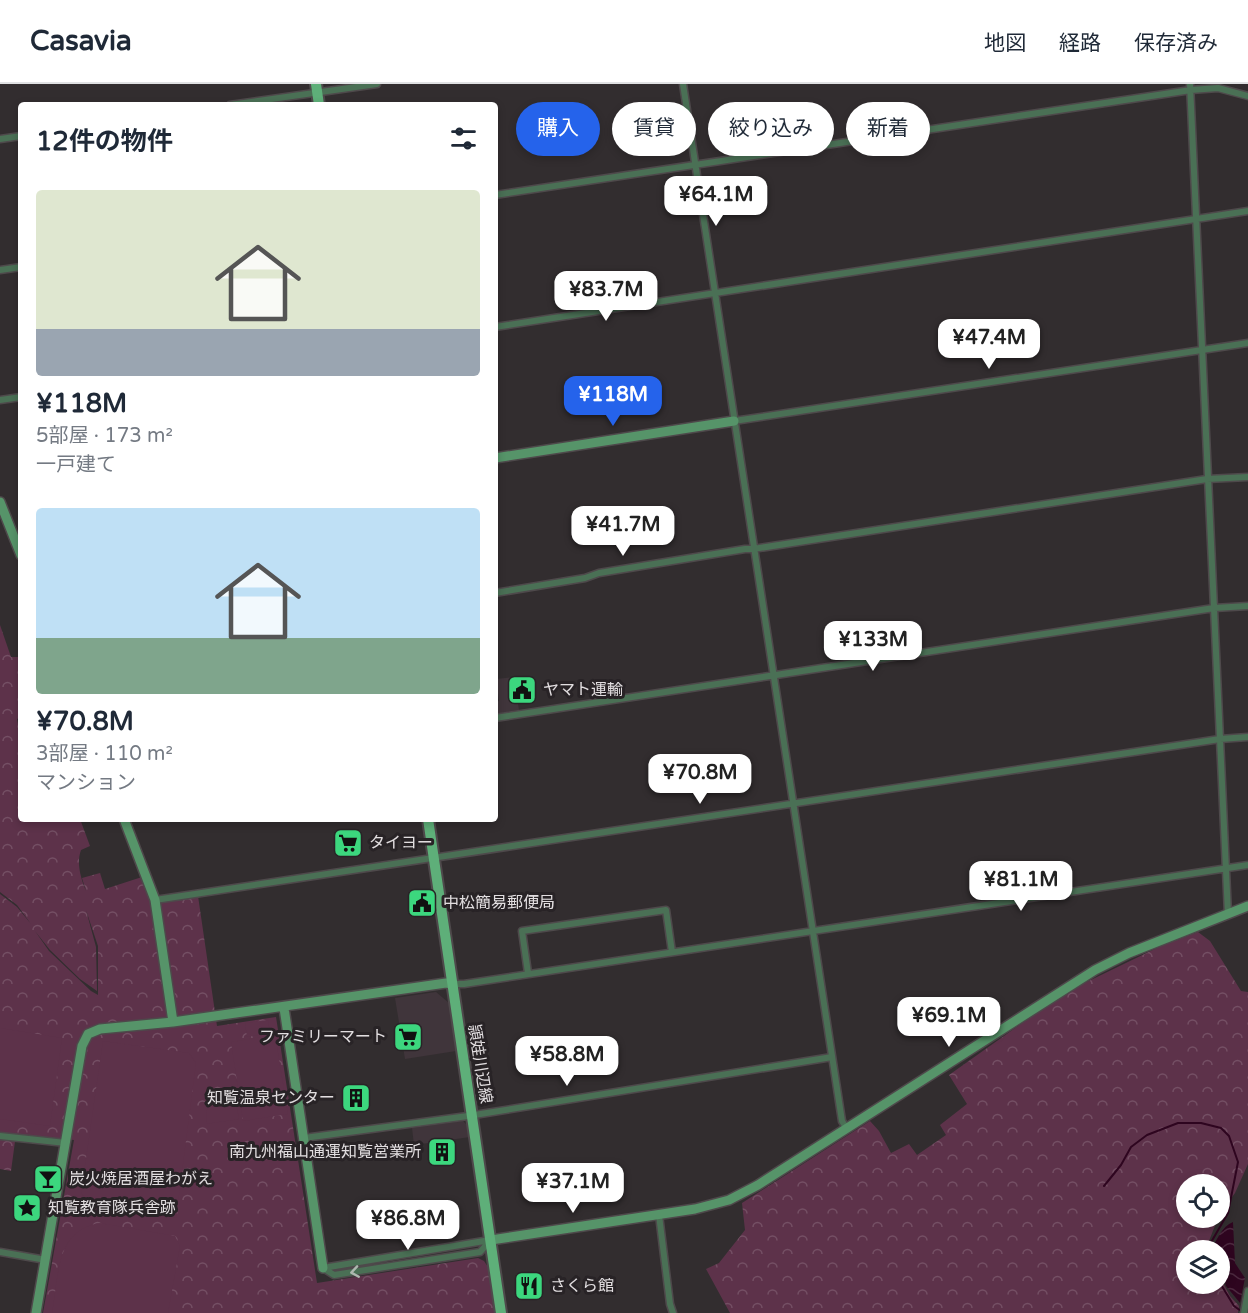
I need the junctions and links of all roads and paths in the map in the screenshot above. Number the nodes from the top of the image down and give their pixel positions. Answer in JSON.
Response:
{"nodes":[{"id":1,"x":377,"y":84,"type":"edge"},
{"id":2,"x":683,"y":84,"type":"edge"},
{"id":3,"x":1232,"y":84,"type":"edge"},
{"id":4,"x":1191,"y":87,"type":"edge"},
{"id":5,"x":316,"y":88,"type":"edge"},
{"id":6,"x":1218,"y":88,"type":"junction"},
{"id":7,"x":1248,"y":96,"type":"edge"},
{"id":8,"x":245,"y":102,"type":"edge"},
{"id":9,"x":18,"y":136,"type":"edge"},
{"id":10,"x":0,"y":139,"type":"edge"},
{"id":11,"x":695,"y":165,"type":"junction"},
{"id":12,"x":498,"y":195,"type":"edge"},
{"id":13,"x":1248,"y":212,"type":"edge"},
{"id":14,"x":1196,"y":220,"type":"junction"},
{"id":15,"x":18,"y":267,"type":"edge"},
{"id":16,"x":0,"y":270,"type":"edge"},
{"id":17,"x":714,"y":292,"type":"junction"},
{"id":18,"x":498,"y":327,"type":"edge"},
{"id":19,"x":1248,"y":343,"type":"edge"},
{"id":20,"x":1201,"y":350,"type":"junction"},
{"id":21,"x":18,"y":397,"type":"edge"},
{"id":22,"x":0,"y":400,"type":"edge"},
{"id":23,"x":734,"y":422,"type":"junction"},
{"id":24,"x":498,"y":458,"type":"edge"},
{"id":25,"x":1248,"y":477,"type":"edge"},
{"id":26,"x":1207,"y":479,"type":"junction"},
{"id":27,"x":0,"y":502,"type":"edge"},
{"id":28,"x":16,"y":531,"type":"edge"},
{"id":29,"x":753,"y":549,"type":"junction"},
{"id":30,"x":498,"y":592,"type":"edge"},
{"id":31,"x":1248,"y":606,"type":"edge"},
{"id":32,"x":1214,"y":608,"type":"junction"},
{"id":33,"x":773,"y":675,"type":"junction"},
{"id":34,"x":498,"y":718,"type":"edge"},
{"id":35,"x":1248,"y":737,"type":"edge"},
{"id":36,"x":1220,"y":739,"type":"junction"},
{"id":37,"x":792,"y":804,"type":"junction"},
{"id":38,"x":125,"y":822,"type":"edge"},
{"id":39,"x":428,"y":822,"type":"edge"},
{"id":40,"x":434,"y":857,"type":"junction"},
{"id":41,"x":1248,"y":865,"type":"edge"},
{"id":42,"x":1225,"y":869,"type":"junction"},
{"id":43,"x":155,"y":900,"type":"junction"},
{"id":44,"x":1248,"y":906,"type":"edge"},
{"id":45,"x":1228,"y":914,"type":"junction"},
{"id":46,"x":813,"y":931,"type":"junction"},
{"id":47,"x":672,"y":952,"type":"junction"},
{"id":48,"x":528,"y":974,"type":"junction"},
{"id":49,"x":452,"y":984,"type":"junction"},
{"id":50,"x":284,"y":1008,"type":"junction"},
{"id":51,"x":173,"y":1023,"type":"junction"},
{"id":52,"x":832,"y":1057,"type":"junction"},
{"id":53,"x":473,"y":1115,"type":"junction"},
{"id":54,"x":847,"y":1129,"type":"junction"},
{"id":55,"x":0,"y":1136,"type":"edge"},
{"id":56,"x":304,"y":1138,"type":"junction"},
{"id":57,"x":66,"y":1143,"type":"junction"},
{"id":58,"x":659,"y":1215,"type":"junction"},
{"id":59,"x":490,"y":1240,"type":"junction"},
{"id":60,"x":0,"y":1252,"type":"edge"},
{"id":61,"x":46,"y":1260,"type":"junction"},
{"id":62,"x":323,"y":1268,"type":"joint"},
{"id":63,"x":1248,"y":1291,"type":"edge"},
{"id":64,"x":36,"y":1313,"type":"edge"},
{"id":65,"x":501,"y":1313,"type":"edge"},
{"id":66,"x":673,"y":1313,"type":"edge"},
{"id":67,"x":1244,"y":1313,"type":"edge"}],
"edges":[{"from":1,"to":5,"type":"street"},
{"from":2,"to":11,"type":"street"},
{"from":3,"to":6,"type":"street"},
{"from":4,"to":6,"type":"street"},
{"from":4,"to":11,"type":"street"},
{"from":4,"to":14,"type":"street"},
{"from":5,"to":8,"type":"street"},
{"from":6,"to":7,"type":"street"},
{"from":9,"to":10,"type":"street"},
{"from":11,"to":12,"type":"street"},
{"from":11,"to":17,"type":"street"},
{"from":13,"to":14,"type":"street"},
{"from":14,"to":17,"type":"street"},
{"from":14,"to":20,"type":"street"},
{"from":15,"to":16,"type":"street"},
{"from":17,"to":18,"type":"street"},
{"from":17,"to":23,"type":"street"},
{"from":19,"to":20,"type":"street"},
{"from":20,"to":23,"type":"street"},
{"from":20,"to":26,"type":"street"},
{"from":21,"to":22,"type":"street"},
{"from":23,"to":24,"type":"street"},
{"from":23,"to":29,"type":"street"},
{"from":25,"to":26,"type":"street"},
{"from":26,"to":29,"type":"street"},
{"from":26,"to":32,"type":"street"},
{"from":27,"to":28,"type":"street"},
{"from":29,"to":30,"type":"street"},
{"from":29,"to":33,"type":"street"},
{"from":31,"to":32,"type":"street"},
{"from":32,"to":33,"type":"street"},
{"from":32,"to":36,"type":"street"},
{"from":33,"to":34,"type":"street"},
{"from":33,"to":37,"type":"street"},
{"from":35,"to":36,"type":"street"},
{"from":36,"to":37,"type":"street"},
{"from":36,"to":42,"type":"street"},
{"from":37,"to":40,"type":"street"},
{"from":37,"to":46,"type":"street"},
{"from":38,"to":43,"type":"street"},
{"from":39,"to":40,"type":"main road","name":"頴娃川辺線"},
{"from":40,"to":43,"type":"street"},
{"from":40,"to":49,"type":"main road","name":"頴娃川辺線"},
{"from":41,"to":42,"type":"street"},
{"from":42,"to":45,"type":"street"},
{"from":42,"to":46,"type":"street"},
{"from":43,"to":51,"type":"street"},
{"from":44,"to":45,"type":"street"},
{"from":45,"to":54,"type":"street"},
{"from":46,"to":47,"type":"street"},
{"from":46,"to":52,"type":"street"},
{"from":47,"to":48,"type":"street"},
{"from":47,"to":48,"type":"street"},
{"from":48,"to":49,"type":"street"},
{"from":49,"to":50,"type":"street"},
{"from":49,"to":53,"type":"main road","name":"頴娃川辺線"},
{"from":50,"to":51,"type":"street"},
{"from":50,"to":56,"type":"street"},
{"from":51,"to":57,"type":"street"},
{"from":52,"to":53,"type":"street"},
{"from":52,"to":54,"type":"street"},
{"from":53,"to":56,"type":"street"},
{"from":53,"to":59,"type":"main road","name":"頴娃川辺線"},
{"from":54,"to":58,"type":"street"},
{"from":55,"to":57,"type":"street"},
{"from":56,"to":62,"type":"street"},
{"from":57,"to":61,"type":"street"},
{"from":58,"to":59,"type":"street"},
{"from":58,"to":66,"type":"street"},
{"from":59,"to":62,"type":"street"},
{"from":59,"to":65,"type":"main road","name":"頴娃川辺線"},
{"from":60,"to":61,"type":"street"},
{"from":61,"to":64,"type":"street"},
{"from":63,"to":67,"type":"street"}]}
